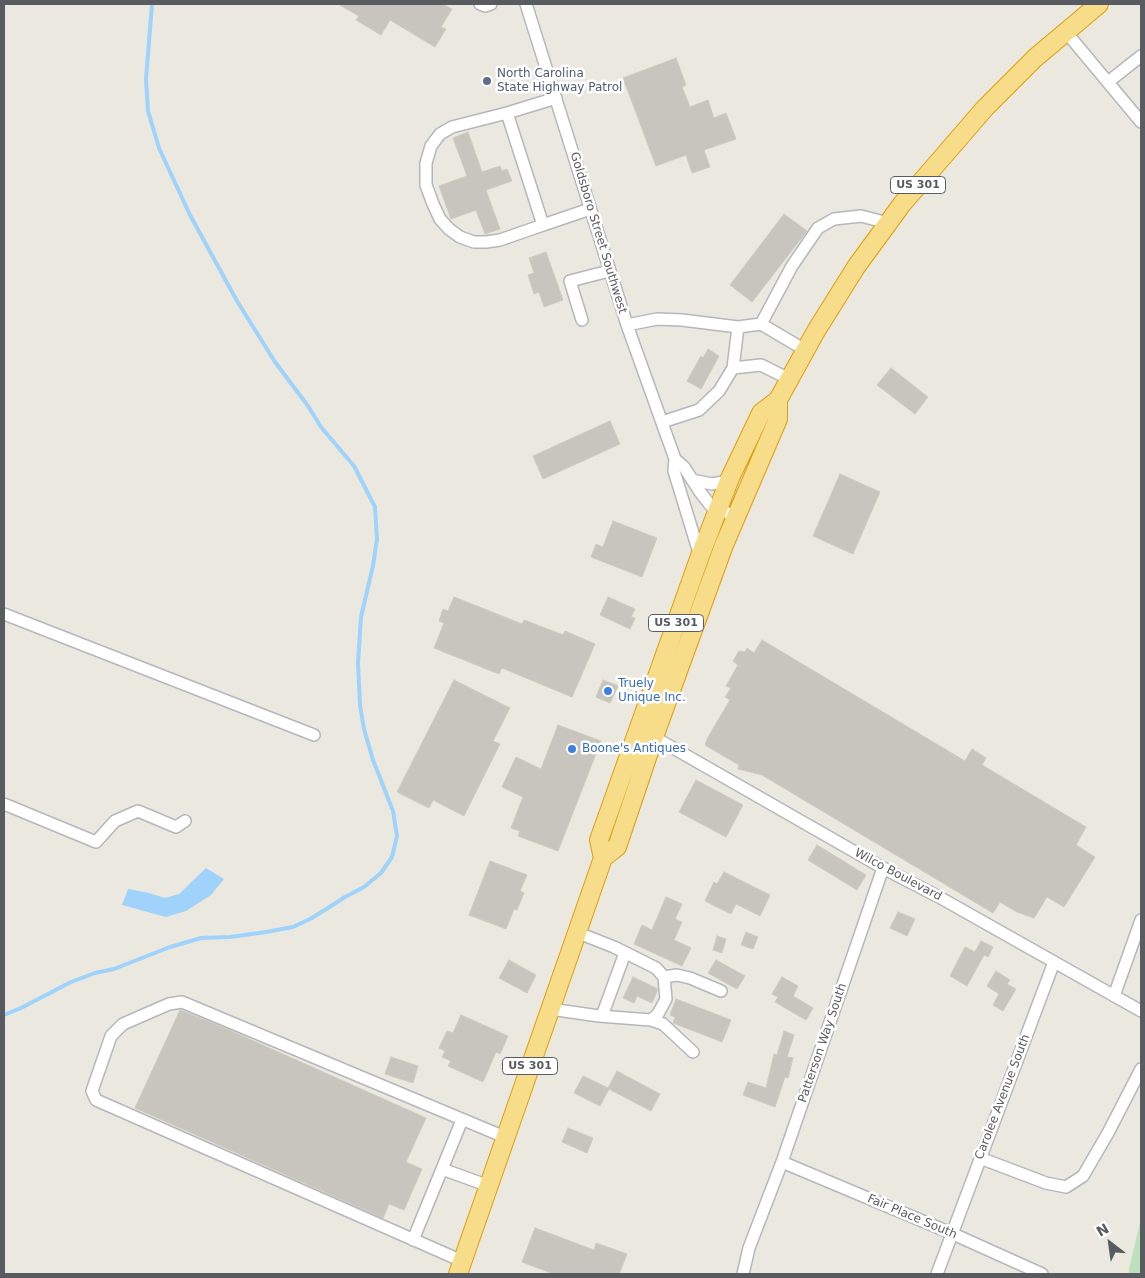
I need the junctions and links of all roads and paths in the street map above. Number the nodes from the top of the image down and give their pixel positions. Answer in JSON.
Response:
{"nodes":[{"id":1,"x":480,"y":4,"type":"edge"},
{"id":2,"x":491,"y":4,"type":"edge"},
{"id":3,"x":526,"y":4,"type":"edge"},
{"id":4,"x":1099,"y":4,"type":"edge"},
{"id":5,"x":1066,"y":32,"type":"junction"},
{"id":6,"x":1141,"y":56,"type":"edge"},
{"id":7,"x":1108,"y":82,"type":"junction"},
{"id":8,"x":556,"y":98,"type":"junction"},
{"id":9,"x":507,"y":113,"type":"junction"},
{"id":10,"x":1141,"y":122,"type":"edge"},
{"id":11,"x":590,"y":209,"type":"junction"},
{"id":12,"x":888,"y":223,"type":"junction"},
{"id":13,"x":544,"y":225,"type":"junction"},
{"id":14,"x":610,"y":271,"type":"junction"},
{"id":15,"x":582,"y":320,"type":"dead end"},
{"id":16,"x":761,"y":324,"type":"junction"},
{"id":17,"x":626,"y":325,"type":"junction"},
{"id":18,"x":738,"y":328,"type":"junction"},
{"id":19,"x":805,"y":350,"type":"junction"},
{"id":20,"x":733,"y":368,"type":"junction"},
{"id":21,"x":789,"y":379,"type":"junction"},
{"id":22,"x":778,"y":400,"type":"junction"},
{"id":23,"x":662,"y":422,"type":"junction"},
{"id":24,"x":675,"y":459,"type":"junction"},
{"id":25,"x":730,"y":478,"type":"junction"},
{"id":26,"x":692,"y":480,"type":"junction"},
{"id":27,"x":718,"y":510,"type":"junction"},
{"id":28,"x":735,"y":516,"type":"junction"},
{"id":29,"x":700,"y":556,"type":"junction"},
{"id":30,"x":4,"y":615,"type":"edge"},
{"id":31,"x":314,"y":735,"type":"dead end"},
{"id":32,"x":654,"y":737,"type":"junction"},
{"id":33,"x":4,"y":804,"type":"edge"},
{"id":34,"x":185,"y":821,"type":"dead end"},
{"id":35,"x":603,"y":858,"type":"junction"},
{"id":36,"x":884,"y":868,"type":"junction"},
{"id":37,"x":1141,"y":920,"type":"edge"},
{"id":38,"x":576,"y":932,"type":"junction"},
{"id":39,"x":625,"y":953,"type":"junction"},
{"id":40,"x":1054,"y":962,"type":"junction"},
{"id":41,"x":664,"y":977,"type":"junction"},
{"id":42,"x":721,"y":991,"type":"dead end"},
{"id":43,"x":1114,"y":996,"type":"junction"},
{"id":44,"x":550,"y":1009,"type":"junction"},
{"id":45,"x":1141,"y":1011,"type":"edge"},
{"id":46,"x":602,"y":1016,"type":"junction"},
{"id":47,"x":651,"y":1020,"type":"junction"},
{"id":48,"x":693,"y":1052,"type":"dead end"},
{"id":49,"x":1141,"y":1069,"type":"edge"},
{"id":50,"x":462,"y":1120,"type":"junction"},
{"id":51,"x":507,"y":1138,"type":"junction"},
{"id":52,"x":980,"y":1158,"type":"junction"},
{"id":53,"x":782,"y":1162,"type":"junction"},
{"id":54,"x":442,"y":1169,"type":"junction"},
{"id":55,"x":489,"y":1186,"type":"junction"},
{"id":56,"x":951,"y":1233,"type":"junction"},
{"id":57,"x":413,"y":1240,"type":"junction"},
{"id":58,"x":460,"y":1268,"type":"edge"},
{"id":59,"x":743,"y":1274,"type":"edge"},
{"id":60,"x":937,"y":1274,"type":"edge"},
{"id":61,"x":1042,"y":1274,"type":"edge"}],
"edges":[{"from":1,"to":2,"type":"street"},
{"from":3,"to":8,"type":"street","name":"Goldsboro Street Southwest"},
{"from":4,"to":5,"type":"highway","number":"US 301"},
{"from":5,"to":7,"type":"street"},
{"from":5,"to":12,"type":"highway","number":"US 301"},
{"from":6,"to":7,"type":"street"},
{"from":7,"to":10,"type":"street"},
{"from":8,"to":9,"type":"street"},
{"from":8,"to":11,"type":"street","name":"Goldsboro Street Southwest"},
{"from":9,"to":13,"type":"street"},
{"from":9,"to":13,"type":"street"},
{"from":11,"to":13,"type":"street"},
{"from":11,"to":14,"type":"street","name":"Goldsboro Street Southwest"},
{"from":12,"to":16,"type":"street"},
{"from":12,"to":19,"type":"highway","number":"US 301"},
{"from":14,"to":15,"type":"street"},
{"from":14,"to":17,"type":"street","name":"Goldsboro Street Southwest"},
{"from":16,"to":18,"type":"street"},
{"from":16,"to":19,"type":"street"},
{"from":17,"to":18,"type":"street"},
{"from":17,"to":23,"type":"street","name":"Goldsboro Street Southwest"},
{"from":18,"to":20,"type":"street"},
{"from":19,"to":21,"type":"highway","number":"US 301"},
{"from":20,"to":21,"type":"street"},
{"from":20,"to":23,"type":"street"},
{"from":21,"to":22,"type":"highway","number":"US 301"},
{"from":22,"to":25,"type":"highway","number":"US 301"},
{"from":22,"to":28,"type":"highway","number":"US 301"},
{"from":23,"to":24,"type":"street","name":"Goldsboro Street Southwest"},
{"from":24,"to":26,"type":"street","name":"Goldsboro Street Southwest"},
{"from":24,"to":29,"type":"street","name":"Goldsboro Street Southwest"},
{"from":25,"to":26,"type":"street"},
{"from":25,"to":27,"type":"highway","number":"US 301"},
{"from":26,"to":27,"type":"street","name":"Goldsboro Street Southwest"},
{"from":27,"to":28,"type":"street","name":"Goldsboro Street Southwest"},
{"from":27,"to":29,"type":"highway","number":"US 301"},
{"from":28,"to":32,"type":"highway","number":"US 301"},
{"from":29,"to":35,"type":"highway","number":"US 301"},
{"from":30,"to":31,"type":"street"},
{"from":32,"to":35,"type":"highway","number":"US 301"},
{"from":32,"to":36,"type":"street","name":"Wilco Boulevard"},
{"from":33,"to":34,"type":"street"},
{"from":35,"to":38,"type":"highway","number":"US 301"},
{"from":36,"to":40,"type":"street","name":"Wilco Boulevard"},
{"from":36,"to":53,"type":"street","name":"Patterson Way South"},
{"from":37,"to":43,"type":"street"},
{"from":38,"to":39,"type":"street"},
{"from":38,"to":44,"type":"highway","number":"US 301"},
{"from":39,"to":41,"type":"street"},
{"from":39,"to":46,"type":"street"},
{"from":40,"to":43,"type":"street","name":"Wilco Boulevard"},
{"from":40,"to":52,"type":"street","name":"Carolee Avenue South"},
{"from":41,"to":42,"type":"street"},
{"from":41,"to":47,"type":"street"},
{"from":43,"to":45,"type":"street","name":"Wilco Boulevard"},
{"from":44,"to":46,"type":"street"},
{"from":44,"to":51,"type":"highway","number":"US 301"},
{"from":46,"to":47,"type":"street"},
{"from":47,"to":48,"type":"street"},
{"from":49,"to":52,"type":"street"},
{"from":50,"to":51,"type":"street"},
{"from":50,"to":54,"type":"street"},
{"from":50,"to":57,"type":"street"},
{"from":51,"to":55,"type":"highway","number":"US 301"},
{"from":52,"to":56,"type":"street","name":"Carolee Avenue South"},
{"from":53,"to":56,"type":"street","name":"Fair Place South"},
{"from":53,"to":59,"type":"street","name":"Patterson Way South"},
{"from":54,"to":55,"type":"street"},
{"from":54,"to":57,"type":"street"},
{"from":55,"to":58,"type":"highway","number":"US 301"},
{"from":56,"to":60,"type":"street","name":"Carolee Avenue South"},
{"from":56,"to":61,"type":"street","name":"Fair Place South"},
{"from":57,"to":58,"type":"street"}]}
